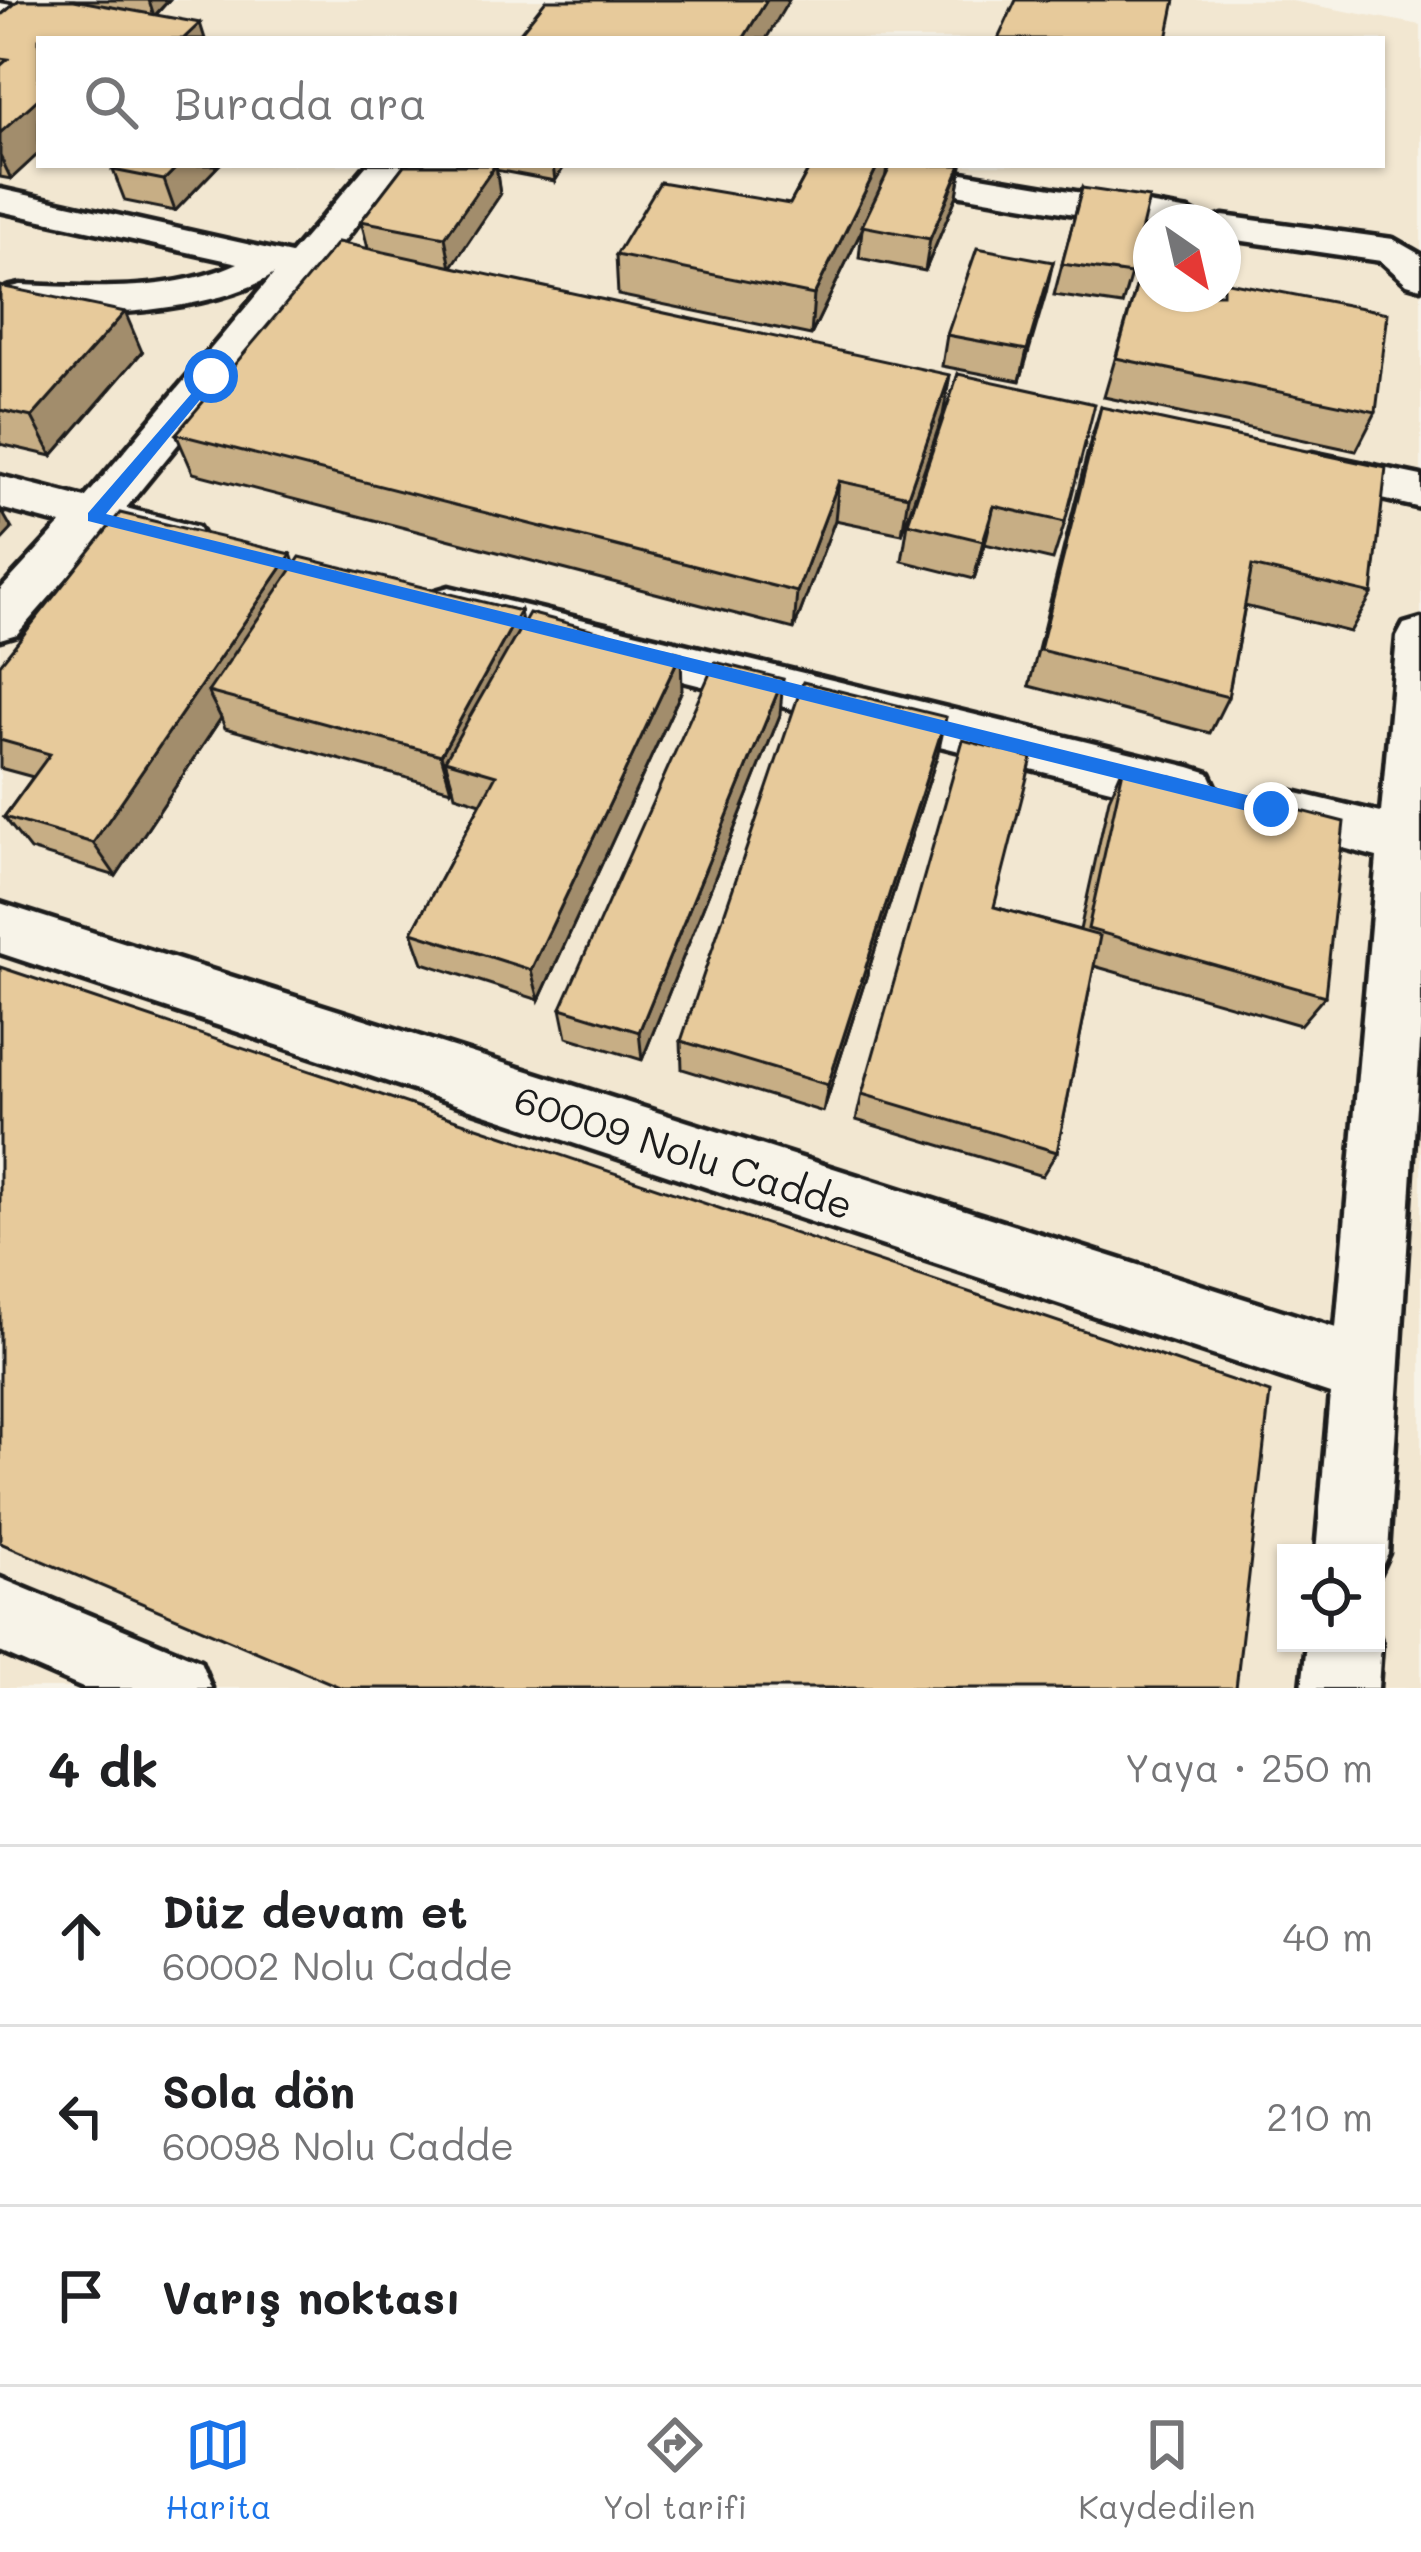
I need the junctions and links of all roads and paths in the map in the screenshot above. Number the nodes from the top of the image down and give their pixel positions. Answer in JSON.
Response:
{"nodes":[{"id":1,"x":0,"y":13,"type":"edge"},
{"id":2,"x":133,"y":36,"type":"edge"},
{"id":3,"x":383,"y":168,"type":"edge"},
{"id":4,"x":868,"y":168,"type":"edge"},
{"id":5,"x":0,"y":200,"type":"edge"},
{"id":6,"x":1133,"y":213,"type":"edge"},
{"id":7,"x":1241,"y":230,"type":"edge"},
{"id":8,"x":291,"y":264,"type":"junction"},
{"id":9,"x":1421,"y":276,"type":"edge"},
{"id":10,"x":420,"y":286,"type":"edge"},
{"id":11,"x":21,"y":298,"type":"edge"},
{"id":12,"x":1267,"y":458,"type":"edge"},
{"id":13,"x":1421,"y":492,"type":"edge"},
{"id":14,"x":0,"y":493,"type":"edge"},
{"id":15,"x":94,"y":517,"type":"junction"},
{"id":16,"x":232,"y":551,"type":"edge"},
{"id":17,"x":393,"y":591,"type":"edge"},
{"id":18,"x":0,"y":621,"type":"edge"},
{"id":19,"x":1421,"y":637,"type":"edge"},
{"id":20,"x":1407,"y":842,"type":"junction"},
{"id":21,"x":0,"y":928,"type":"edge"},
{"id":22,"x":1369,"y":1373,"type":"junction"},
{"id":23,"x":1353,"y":1544,"type":"edge"},
{"id":24,"x":0,"y":1615,"type":"edge"},
{"id":25,"x":1343,"y":1652,"type":"edge"},
{"id":26,"x":173,"y":1688,"type":"edge"},
{"id":27,"x":1340,"y":1688,"type":"edge"}],
"edges":[{"from":1,"to":2,"type":"street"},
{"from":3,"to":8,"type":"street"},
{"from":4,"to":6,"type":"street"},
{"from":5,"to":8,"type":"street"},
{"from":7,"to":9,"type":"street"},
{"from":8,"to":10,"type":"street"},
{"from":8,"to":11,"type":"street"},
{"from":8,"to":15,"type":"street"},
{"from":12,"to":13,"type":"street"},
{"from":14,"to":15,"type":"street"},
{"from":15,"to":16,"type":"street"},
{"from":15,"to":18,"type":"street"},
{"from":17,"to":20,"type":"street"},
{"from":19,"to":20,"type":"street"},
{"from":20,"to":22,"type":"street"},
{"from":21,"to":22,"type":"street","name":"60009 Nolu Cadde"},
{"from":22,"to":23,"type":"street"},
{"from":24,"to":26,"type":"street"},
{"from":25,"to":27,"type":"street"}]}
